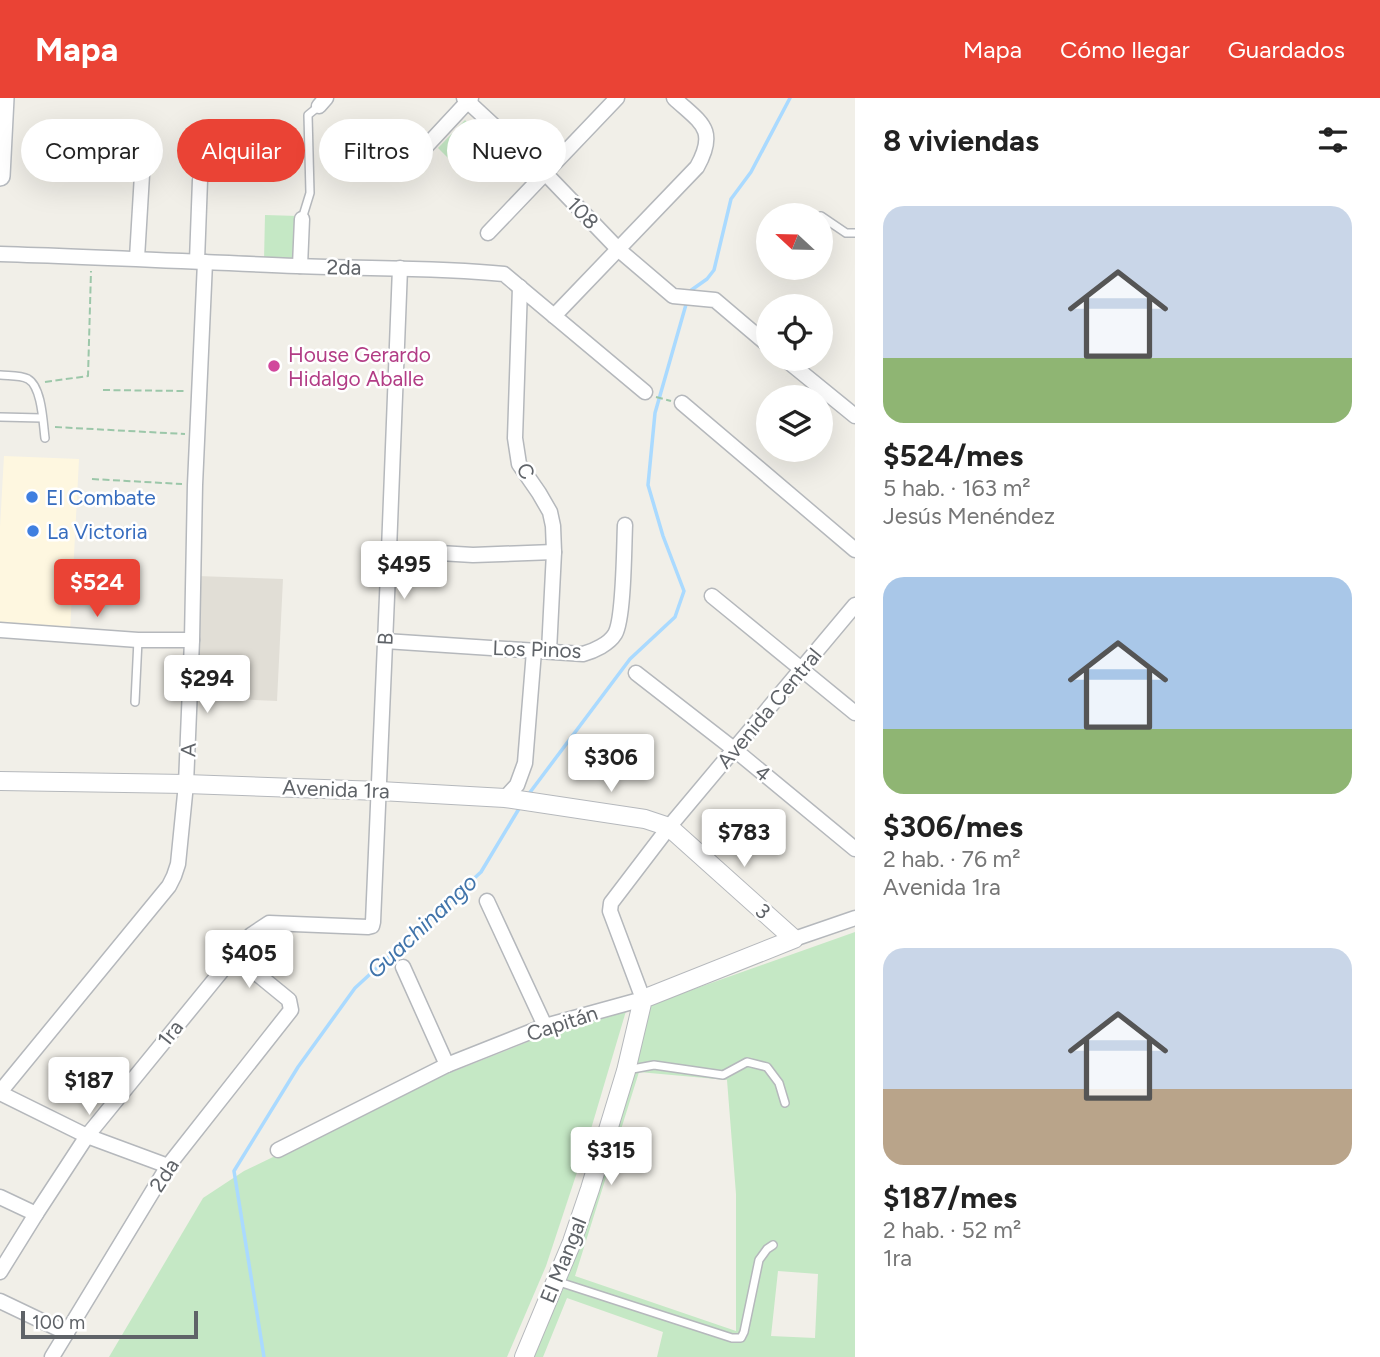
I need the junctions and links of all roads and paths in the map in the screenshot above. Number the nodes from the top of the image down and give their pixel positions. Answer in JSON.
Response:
{"nodes":[{"id":1,"x":4,"y":98,"type":"edge"},
{"id":2,"x":617,"y":98,"type":"edge"},
{"id":3,"x":674,"y":98,"type":"edge"},
{"id":4,"x":468,"y":99,"type":"edge"},
{"id":5,"x":323,"y":102,"type":"edge"},
{"id":6,"x":489,"y":119,"type":"edge"},
{"id":7,"x":433,"y":138,"type":"edge"},
{"id":8,"x":566,"y":151,"type":"edge"},
{"id":9,"x":0,"y":176,"type":"edge"},
{"id":10,"x":142,"y":182,"type":"edge"},
{"id":11,"x":200,"y":182,"type":"edge"},
{"id":12,"x":536,"y":182,"type":"edge"},
{"id":13,"x":554,"y":182,"type":"edge"},
{"id":14,"x":302,"y":219,"type":"joint"},
{"id":15,"x":833,"y":224,"type":"edge"},
{"id":16,"x":488,"y":233,"type":"dead end"},
{"id":17,"x":855,"y":233,"type":"edge"},
{"id":18,"x":618,"y":250,"type":"junction"},
{"id":19,"x":0,"y":254,"type":"edge"},
{"id":20,"x":92,"y":257,"type":"junction"},
{"id":21,"x":137,"y":258,"type":"junction"},
{"id":22,"x":201,"y":262,"type":"junction"},
{"id":23,"x":300,"y":266,"type":"junction"},
{"id":24,"x":400,"y":268,"type":"junction"},
{"id":25,"x":520,"y":287,"type":"junction"},
{"id":26,"x":554,"y":316,"type":"junction"},
{"id":27,"x":756,"y":335,"type":"edge"},
{"id":28,"x":800,"y":371,"type":"edge"},
{"id":29,"x":0,"y":375,"type":"edge"},
{"id":30,"x":33,"y":383,"type":"junction"},
{"id":31,"x":103,"y":390,"type":"dead end"},
{"id":32,"x":199,"y":391,"type":"junction"},
{"id":33,"x":648,"y":394,"type":"joint"},
{"id":34,"x":675,"y":402,"type":"joint"},
{"id":35,"x":0,"y":416,"type":"edge"},
{"id":36,"x":855,"y":416,"type":"edge"},
{"id":37,"x":43,"y":422,"type":"junction"},
{"id":38,"x":197,"y":435,"type":"junction"},
{"id":39,"x":45,"y":438,"type":"dead end"},
{"id":40,"x":92,"y":479,"type":"dead end"},
{"id":41,"x":195,"y":485,"type":"junction"},
{"id":42,"x":625,"y":525,"type":"dead end"},
{"id":43,"x":390,"y":550,"type":"junction"},
{"id":44,"x":855,"y":550,"type":"edge"},
{"id":45,"x":554,"y":552,"type":"junction"},
{"id":46,"x":712,"y":596,"type":"dead end"},
{"id":47,"x":855,"y":605,"type":"edge"},
{"id":48,"x":0,"y":630,"type":"edge"},
{"id":49,"x":138,"y":640,"type":"junction"},
{"id":50,"x":192,"y":640,"type":"junction"},
{"id":51,"x":385,"y":641,"type":"junction"},
{"id":52,"x":534,"y":650,"type":"junction"},
{"id":53,"x":549,"y":651,"type":"junction"},
{"id":54,"x":802,"y":669,"type":"junction"},
{"id":55,"x":636,"y":673,"type":"dead end"},
{"id":56,"x":135,"y":702,"type":"dead end"},
{"id":57,"x":855,"y":713,"type":"edge"},
{"id":58,"x":735,"y":750,"type":"junction"},
{"id":59,"x":0,"y":781,"type":"edge"},
{"id":60,"x":187,"y":784,"type":"junction"},
{"id":61,"x":380,"y":790,"type":"junction"},
{"id":62,"x":510,"y":798,"type":"junction"},
{"id":63,"x":669,"y":827,"type":"junction"},
{"id":64,"x":855,"y":849,"type":"edge"},
{"id":65,"x":487,"y":901,"type":"dead end"},
{"id":66,"x":855,"y":918,"type":"edge"},
{"id":67,"x":372,"y":926,"type":"joint"},
{"id":68,"x":794,"y":939,"type":"junction"},
{"id":69,"x":234,"y":955,"type":"junction"},
{"id":70,"x":402,"y":967,"type":"dead end"},
{"id":71,"x":643,"y":999,"type":"junction"},
{"id":72,"x":545,"y":1026,"type":"junction"},
{"id":73,"x":447,"y":1065,"type":"junction"},
{"id":74,"x":626,"y":1071,"type":"junction"},
{"id":75,"x":0,"y":1093,"type":"edge"},
{"id":76,"x":785,"y":1103,"type":"dead end"},
{"id":77,"x":87,"y":1136,"type":"junction"},
{"id":78,"x":278,"y":1150,"type":"dead end"},
{"id":79,"x":168,"y":1166,"type":"junction"},
{"id":80,"x":0,"y":1197,"type":"edge"},
{"id":81,"x":36,"y":1214,"type":"junction"},
{"id":82,"x":773,"y":1245,"type":"dead end"},
{"id":83,"x":0,"y":1272,"type":"edge"},
{"id":84,"x":556,"y":1281,"type":"junction"},
{"id":85,"x":0,"y":1301,"type":"edge"},
{"id":86,"x":67,"y":1333,"type":"junction"},
{"id":87,"x":52,"y":1357,"type":"edge"},
{"id":88,"x":524,"y":1357,"type":"edge"}],
"edges":[{"from":1,"to":9,"type":"main road"},
{"from":2,"to":8,"type":"street"},
{"from":3,"to":18,"type":"street"},
{"from":4,"to":6,"type":"street","name":"108"},
{"from":4,"to":7,"type":"street"},
{"from":5,"to":14,"type":"lane"},
{"from":10,"to":21,"type":"street"},
{"from":11,"to":22,"type":"street","name":"A"},
{"from":12,"to":16,"type":"street"},
{"from":13,"to":18,"type":"street","name":"108"},
{"from":14,"to":23,"type":"street"},
{"from":15,"to":17,"type":"lane"},
{"from":18,"to":26,"type":"street"},
{"from":18,"to":27,"type":"street","name":"108"},
{"from":19,"to":20,"type":"street","name":"2da"},
{"from":20,"to":21,"type":"street","name":"2da"},
{"from":20,"to":30,"type":"path"},
{"from":21,"to":22,"type":"street","name":"2da"},
{"from":22,"to":23,"type":"street","name":"2da"},
{"from":22,"to":32,"type":"street","name":"A"},
{"from":23,"to":24,"type":"street","name":"2da"},
{"from":24,"to":25,"type":"street","name":"2da"},
{"from":24,"to":43,"type":"street","name":"B"},
{"from":25,"to":26,"type":"street","name":"2da"},
{"from":25,"to":45,"type":"street","name":"C"},
{"from":26,"to":33,"type":"street","name":"2da"},
{"from":28,"to":36,"type":"street"},
{"from":29,"to":30,"type":"lane"},
{"from":30,"to":37,"type":"lane"},
{"from":31,"to":32,"type":"path"},
{"from":32,"to":38,"type":"street","name":"A"},
{"from":33,"to":34,"type":"path"},
{"from":34,"to":44,"type":"street"},
{"from":35,"to":37,"type":"lane"},
{"from":37,"to":38,"type":"path"},
{"from":37,"to":39,"type":"lane"},
{"from":38,"to":41,"type":"street","name":"A"},
{"from":40,"to":41,"type":"path"},
{"from":41,"to":50,"type":"street","name":"A"},
{"from":42,"to":53,"type":"street","name":"Los Pinos"},
{"from":43,"to":45,"type":"street"},
{"from":43,"to":51,"type":"street","name":"B"},
{"from":45,"to":53,"type":"street","name":"C"},
{"from":46,"to":54,"type":"street"},
{"from":47,"to":54,"type":"street","name":"Avenida Central"},
{"from":48,"to":49,"type":"street"},
{"from":49,"to":50,"type":"street"},
{"from":49,"to":56,"type":"lane"},
{"from":50,"to":60,"type":"street","name":"A"},
{"from":51,"to":52,"type":"street","name":"Los Pinos"},
{"from":51,"to":61,"type":"street","name":"B"},
{"from":52,"to":53,"type":"street","name":"Los Pinos"},
{"from":52,"to":62,"type":"street"},
{"from":54,"to":57,"type":"street"},
{"from":54,"to":58,"type":"street","name":"Avenida Central"},
{"from":55,"to":58,"type":"street","name":"4"},
{"from":58,"to":63,"type":"street","name":"Avenida Central"},
{"from":58,"to":64,"type":"street","name":"4"},
{"from":59,"to":60,"type":"street","name":"Avenida 1ra"},
{"from":60,"to":61,"type":"street","name":"Avenida 1ra"},
{"from":60,"to":75,"type":"street","name":"A"},
{"from":61,"to":62,"type":"street","name":"Avenida 1ra"},
{"from":61,"to":67,"type":"street","name":"B"},
{"from":62,"to":63,"type":"street","name":"Avenida 1ra"},
{"from":63,"to":68,"type":"street","name":"3"},
{"from":63,"to":71,"type":"street","name":"Avenida Central"},
{"from":65,"to":72,"type":"street"},
{"from":66,"to":68,"type":"street","name":"Capitán"},
{"from":67,"to":69,"type":"street","name":"1ra"},
{"from":68,"to":71,"type":"street","name":"Capitán"},
{"from":69,"to":77,"type":"street","name":"1ra"},
{"from":69,"to":79,"type":"street","name":"2da"},
{"from":70,"to":73,"type":"street"},
{"from":71,"to":72,"type":"street","name":"Capitán"},
{"from":71,"to":74,"type":"street","name":"El Mangal"},
{"from":72,"to":73,"type":"street","name":"Capitán"},
{"from":73,"to":78,"type":"street","name":"Capitán"},
{"from":74,"to":76,"type":"lane"},
{"from":74,"to":84,"type":"street","name":"El Mangal"},
{"from":75,"to":77,"type":"street"},
{"from":77,"to":79,"type":"street"},
{"from":77,"to":81,"type":"street","name":"1ra"},
{"from":79,"to":86,"type":"street","name":"2da"},
{"from":80,"to":81,"type":"street"},
{"from":81,"to":83,"type":"street","name":"1ra"},
{"from":82,"to":84,"type":"lane"},
{"from":84,"to":88,"type":"street","name":"El Mangal"},
{"from":85,"to":86,"type":"street"},
{"from":86,"to":87,"type":"street","name":"2da"}]}
